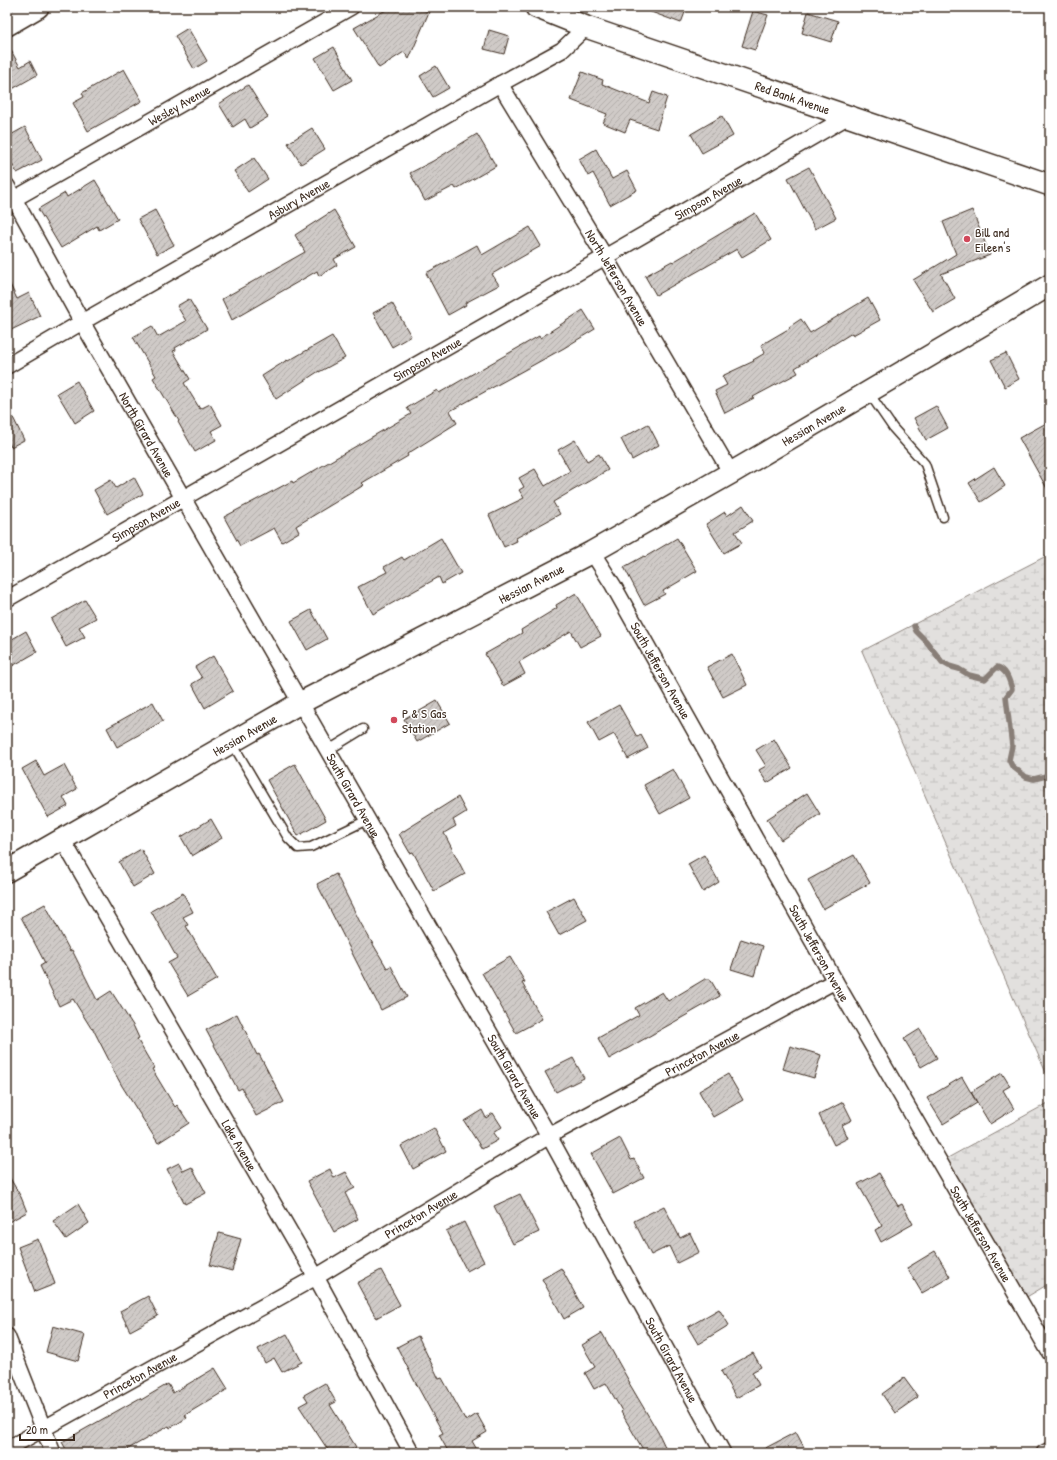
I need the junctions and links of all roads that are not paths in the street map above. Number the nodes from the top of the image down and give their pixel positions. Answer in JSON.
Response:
{"nodes":[{"id":1,"x":38,"y":7,"type":"edge"},
{"id":2,"x":351,"y":7,"type":"edge"},
{"id":3,"x":536,"y":7,"type":"edge"},
{"id":4,"x":7,"y":24,"type":"edge"},
{"id":5,"x":586,"y":27,"type":"junction"},
{"id":6,"x":500,"y":84,"type":"junction"},
{"id":7,"x":847,"y":117,"type":"junction"},
{"id":8,"x":1050,"y":185,"type":"edge"},
{"id":9,"x":9,"y":196,"type":"edge"},
{"id":10,"x":605,"y":257,"type":"junction"},
{"id":11,"x":1050,"y":285,"type":"edge"},
{"id":12,"x":82,"y":322,"type":"junction"},
{"id":13,"x":7,"y":366,"type":"edge"},
{"id":14,"x":868,"y":392,"type":"junction"},
{"id":15,"x":731,"y":473,"type":"junction"},
{"id":16,"x":183,"y":498,"type":"junction"},
{"id":17,"x":943,"y":517,"type":"dead end"},
{"id":18,"x":592,"y":552,"type":"junction"},
{"id":19,"x":7,"y":599,"type":"edge"},
{"id":20,"x":300,"y":703,"type":"junction"},
{"id":21,"x":363,"y":729,"type":"dead end"},
{"id":22,"x":232,"y":742,"type":"junction"},
{"id":23,"x":327,"y":751,"type":"junction"},
{"id":24,"x":367,"y":820,"type":"junction"},
{"id":25,"x":62,"y":840,"type":"junction"},
{"id":26,"x":7,"y":871,"type":"edge"},
{"id":27,"x":835,"y":981,"type":"junction"},
{"id":28,"x":549,"y":1136,"type":"junction"},
{"id":29,"x":316,"y":1277,"type":"junction"},
{"id":30,"x":7,"y":1336,"type":"edge"},
{"id":31,"x":1050,"y":1353,"type":"edge"},
{"id":32,"x":44,"y":1429,"type":"junction"},
{"id":33,"x":7,"y":1449,"type":"edge"},
{"id":34,"x":1050,"y":1450,"type":"edge"},
{"id":35,"x":53,"y":1453,"type":"edge"},
{"id":36,"x":412,"y":1453,"type":"edge"},
{"id":37,"x":723,"y":1453,"type":"edge"},
{"id":38,"x":1044,"y":1453,"type":"edge"}],
"edges":[{"from":1,"to":4,"type":"main road"},
{"from":2,"to":9,"type":"street","name":"Wesley Avenue"},
{"from":3,"to":5,"type":"main road","name":"Red Bank Avenue"},
{"from":5,"to":6,"type":"street","name":"Asbury Avenue"},
{"from":5,"to":7,"type":"main road","name":"Red Bank Avenue"},
{"from":6,"to":10,"type":"street","name":"North Jefferson Avenue"},
{"from":6,"to":12,"type":"street","name":"Asbury Avenue"},
{"from":7,"to":8,"type":"main road","name":"Red Bank Avenue"},
{"from":7,"to":10,"type":"street","name":"Simpson Avenue"},
{"from":9,"to":12,"type":"street","name":"North Girard Avenue"},
{"from":10,"to":15,"type":"street","name":"North Jefferson Avenue"},
{"from":10,"to":16,"type":"street","name":"Simpson Avenue"},
{"from":11,"to":14,"type":"main road","name":"Hessian Avenue"},
{"from":12,"to":13,"type":"street","name":"Asbury Avenue"},
{"from":12,"to":16,"type":"street","name":"North Girard Avenue"},
{"from":14,"to":15,"type":"main road","name":"Hessian Avenue"},
{"from":14,"to":17,"type":"lane"},
{"from":15,"to":18,"type":"main road","name":"Hessian Avenue"},
{"from":16,"to":19,"type":"street","name":"Simpson Avenue"},
{"from":16,"to":20,"type":"street","name":"North Girard Avenue"},
{"from":18,"to":20,"type":"main road","name":"Hessian Avenue"},
{"from":18,"to":27,"type":"street","name":"South Jefferson Avenue"},
{"from":20,"to":22,"type":"main road","name":"Hessian Avenue"},
{"from":20,"to":23,"type":"street","name":"South Girard Avenue"},
{"from":21,"to":23,"type":"lane"},
{"from":22,"to":24,"type":"lane"},
{"from":22,"to":25,"type":"main road","name":"Hessian Avenue"},
{"from":23,"to":24,"type":"street","name":"South Girard Avenue"},
{"from":24,"to":28,"type":"street","name":"South Girard Avenue"},
{"from":25,"to":26,"type":"main road","name":"Hessian Avenue"},
{"from":25,"to":29,"type":"street","name":"Lake Avenue"},
{"from":27,"to":28,"type":"street","name":"Princeton Avenue"},
{"from":27,"to":31,"type":"street","name":"South Jefferson Avenue"},
{"from":28,"to":29,"type":"street","name":"Princeton Avenue"},
{"from":28,"to":37,"type":"street","name":"South Girard Avenue"},
{"from":29,"to":32,"type":"street","name":"Princeton Avenue"},
{"from":29,"to":36,"type":"street","name":"Lake Avenue"},
{"from":30,"to":32,"type":"street"},
{"from":32,"to":33,"type":"street","name":"Princeton Avenue"},
{"from":32,"to":35,"type":"street"},
{"from":34,"to":38,"type":"street"}]}
